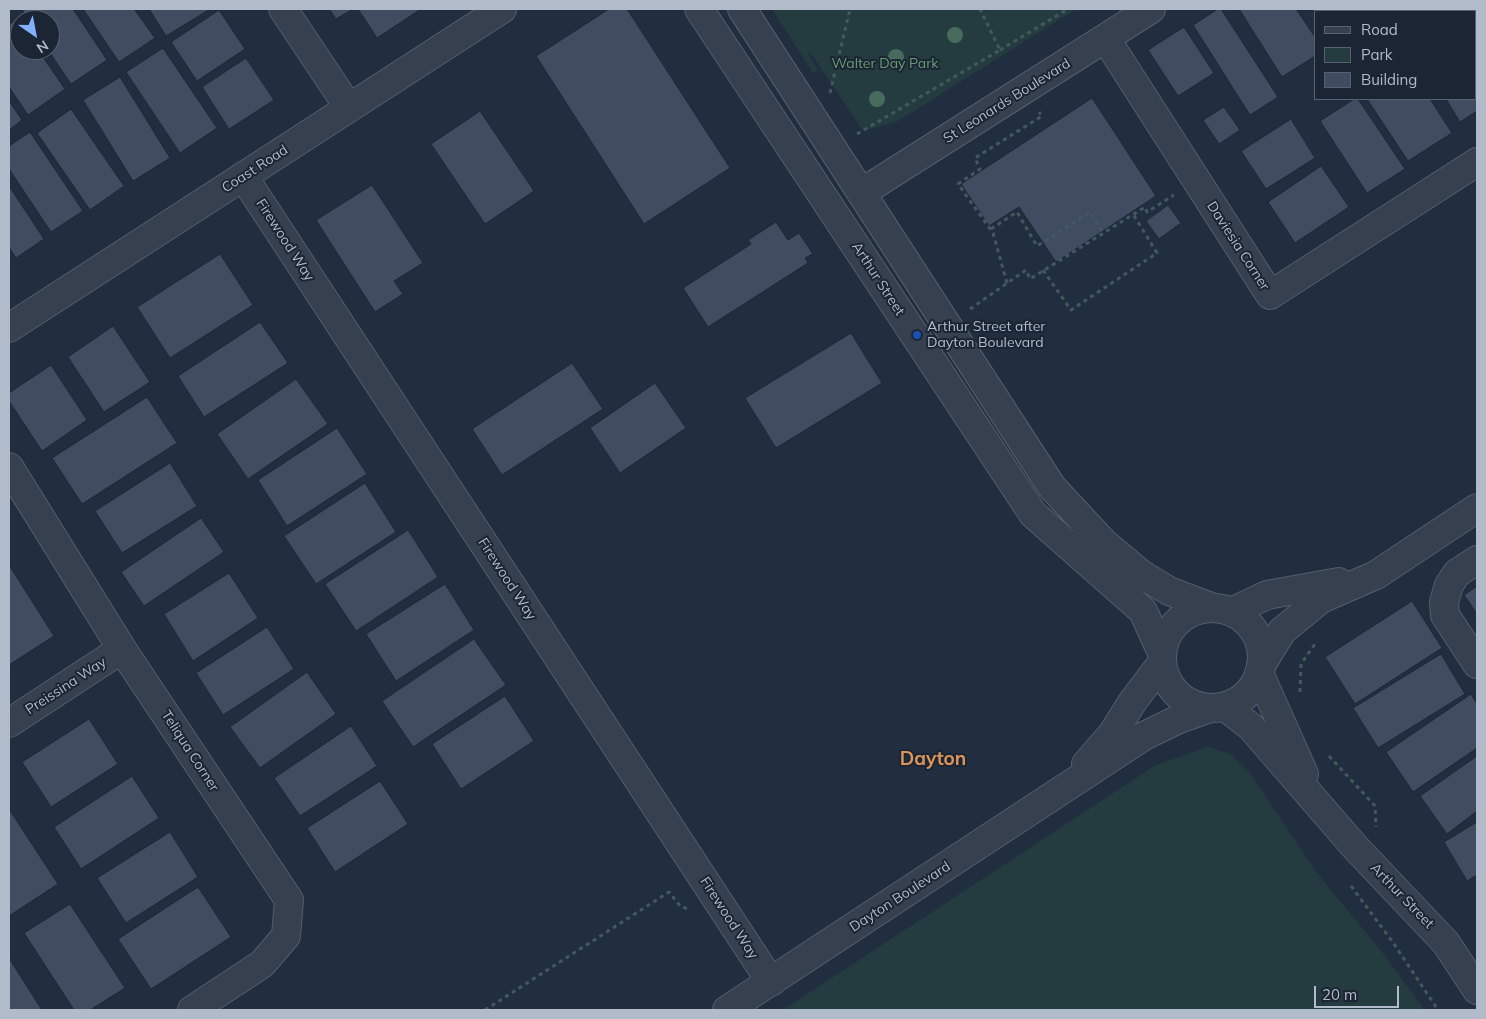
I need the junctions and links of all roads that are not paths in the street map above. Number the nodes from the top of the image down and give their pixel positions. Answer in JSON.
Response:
{"nodes":[{"id":1,"x":283,"y":9,"type":"edge"},
{"id":2,"x":699,"y":9,"type":"edge"},
{"id":3,"x":742,"y":9,"type":"edge"},
{"id":4,"x":1151,"y":9,"type":"edge"},
{"id":5,"x":497,"y":10,"type":"edge"},
{"id":6,"x":1106,"y":39,"type":"junction"},
{"id":7,"x":349,"y":108,"type":"junction"},
{"id":8,"x":1477,"y":162,"type":"edge"},
{"id":9,"x":243,"y":176,"type":"junction"},
{"id":10,"x":862,"y":193,"type":"junction"},
{"id":11,"x":9,"y":328,"type":"edge"},
{"id":12,"x":9,"y":467,"type":"edge"},
{"id":13,"x":1477,"y":508,"type":"edge"},
{"id":14,"x":1477,"y":560,"type":"edge"},
{"id":15,"x":1376,"y":575,"type":"junction"},
{"id":16,"x":1222,"y":610,"type":"junction"},
{"id":17,"x":122,"y":648,"type":"junction"},
{"id":18,"x":1162,"y":658,"type":"junction"},
{"id":19,"x":1477,"y":664,"type":"edge"},
{"id":20,"x":1260,"y":669,"type":"junction"},
{"id":21,"x":1215,"y":707,"type":"junction"},
{"id":22,"x":9,"y":723,"type":"edge"},
{"id":23,"x":1073,"y":784,"type":"junction"},
{"id":24,"x":1320,"y":807,"type":"junction"},
{"id":25,"x":771,"y":982,"type":"junction"},
{"id":26,"x":1477,"y":990,"type":"edge"},
{"id":27,"x":192,"y":1010,"type":"edge"},
{"id":28,"x":727,"y":1010,"type":"edge"}],
"edges":[{"from":1,"to":7,"type":"street"},
{"from":2,"to":18,"type":"street","name":"Arthur Street"},
{"from":3,"to":10,"type":"street"},
{"from":4,"to":6,"type":"street","name":"St Leonards Boulevard"},
{"from":5,"to":7,"type":"street","name":"Coast Road"},
{"from":6,"to":8,"type":"street","name":"Daviesia Corner"},
{"from":6,"to":10,"type":"street","name":"St Leonards Boulevard"},
{"from":7,"to":9,"type":"street","name":"Coast Road"},
{"from":9,"to":11,"type":"street","name":"Coast Road"},
{"from":9,"to":25,"type":"street","name":"Firewood Way"},
{"from":10,"to":16,"type":"street"},
{"from":12,"to":17,"type":"street","name":"Teliqua Corner"},
{"from":13,"to":15,"type":"street"},
{"from":14,"to":19,"type":"street"},
{"from":15,"to":16,"type":"street"},
{"from":15,"to":20,"type":"street"},
{"from":16,"to":18,"type":"street"},
{"from":16,"to":20,"type":"street"},
{"from":17,"to":22,"type":"street","name":"Preissina Way"},
{"from":17,"to":27,"type":"street","name":"Teliqua Corner"},
{"from":18,"to":21,"type":"street"},
{"from":18,"to":23,"type":"street","name":"Dayton Boulevard"},
{"from":20,"to":21,"type":"street"},
{"from":20,"to":24,"type":"street","name":"Arthur Street"},
{"from":21,"to":23,"type":"street","name":"Dayton Boulevard"},
{"from":21,"to":24,"type":"street","name":"Arthur Street"},
{"from":23,"to":25,"type":"street","name":"Dayton Boulevard"},
{"from":24,"to":26,"type":"street","name":"Arthur Street"},
{"from":25,"to":28,"type":"street","name":"Dayton Boulevard"}]}
